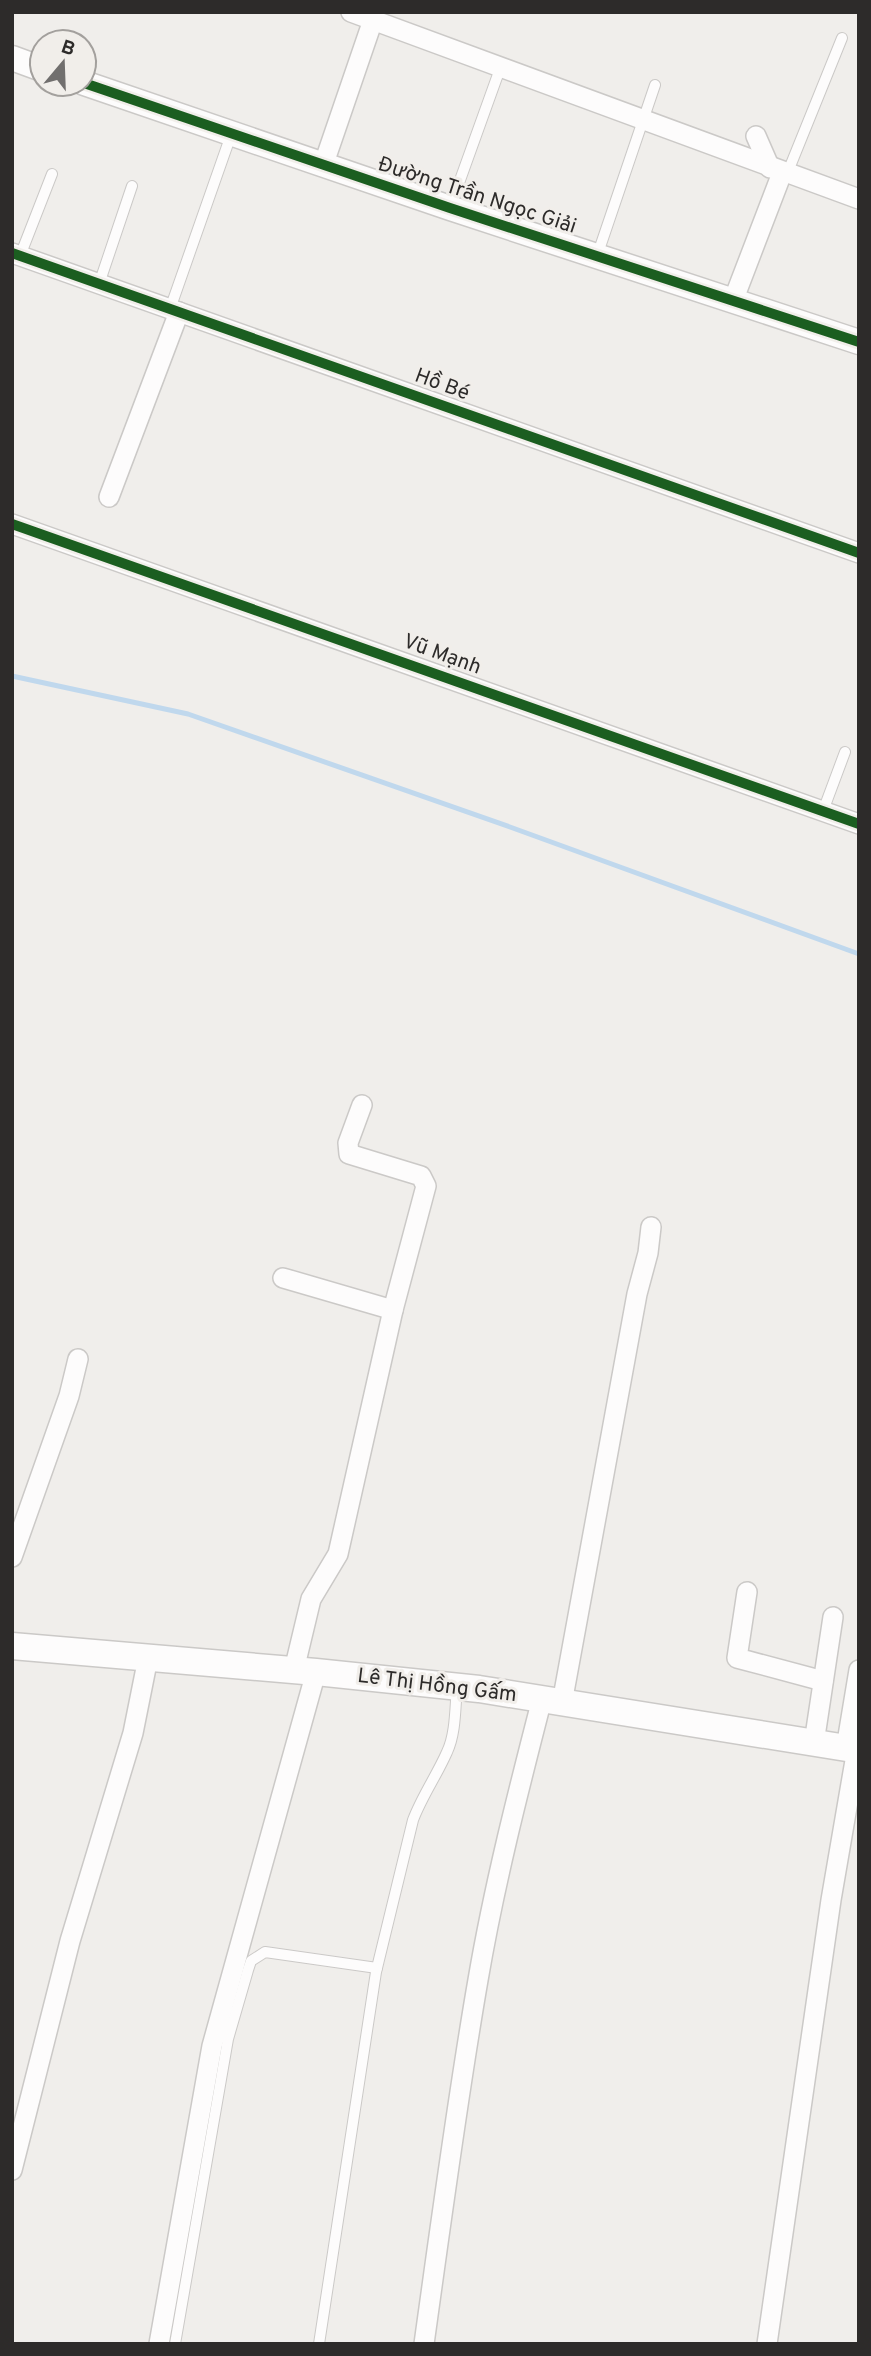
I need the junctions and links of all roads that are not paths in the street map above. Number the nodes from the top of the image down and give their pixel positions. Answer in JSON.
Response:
{"nodes":[{"id":1,"x":351,"y":12,"type":"edge"},
{"id":2,"x":373,"y":20,"type":"junction"},
{"id":3,"x":842,"y":38,"type":"dead end"},
{"id":4,"x":501,"y":66,"type":"junction"},
{"id":5,"x":655,"y":85,"type":"dead end"},
{"id":6,"x":98,"y":88,"type":"edge"},
{"id":7,"x":644,"y":119,"type":"junction"},
{"id":8,"x":231,"y":134,"type":"junction"},
{"id":9,"x":756,"y":136,"type":"dead end"},
{"id":10,"x":323,"y":166,"type":"junction"},
{"id":11,"x":780,"y":172,"type":"junction"},
{"id":12,"x":52,"y":174,"type":"dead end"},
{"id":13,"x":132,"y":186,"type":"dead end"},
{"id":14,"x":859,"y":199,"type":"edge"},
{"id":15,"x":450,"y":208,"type":"junction"},
{"id":16,"x":16,"y":255,"type":"edge"},
{"id":17,"x":597,"y":256,"type":"junction"},
{"id":18,"x":99,"y":284,"type":"junction"},
{"id":19,"x":733,"y":301,"type":"junction"},
{"id":20,"x":174,"y":311,"type":"junction"},
{"id":21,"x":859,"y":342,"type":"edge"},
{"id":22,"x":109,"y":497,"type":"dead end"},
{"id":23,"x":12,"y":524,"type":"edge"},
{"id":24,"x":859,"y":553,"type":"edge"},
{"id":25,"x":845,"y":752,"type":"dead end"},
{"id":26,"x":824,"y":811,"type":"junction"},
{"id":27,"x":859,"y":824,"type":"edge"},
{"id":28,"x":362,"y":1105,"type":"dead end"},
{"id":29,"x":651,"y":1227,"type":"dead end"},
{"id":30,"x":282,"y":1278,"type":"dead end"},
{"id":31,"x":393,"y":1310,"type":"junction"},
{"id":32,"x":78,"y":1359,"type":"dead end"},
{"id":33,"x":12,"y":1557,"type":"edge"},
{"id":34,"x":747,"y":1592,"type":"dead end"},
{"id":35,"x":833,"y":1617,"type":"dead end"},
{"id":36,"x":12,"y":1646,"type":"edge"},
{"id":37,"x":148,"y":1658,"type":"junction"},
{"id":38,"x":859,"y":1670,"type":"edge"},
{"id":39,"x":305,"y":1671,"type":"junction"},
{"id":40,"x":823,"y":1681,"type":"junction"},
{"id":41,"x":457,"y":1686,"type":"junction"},
{"id":42,"x":552,"y":1701,"type":"junction"},
{"id":43,"x":814,"y":1743,"type":"junction"},
{"id":44,"x":854,"y":1749,"type":"edge"},
{"id":45,"x":377,"y":1968,"type":"junction"},
{"id":46,"x":12,"y":2170,"type":"edge"},
{"id":47,"x":159,"y":2344,"type":"edge"},
{"id":48,"x":175,"y":2344,"type":"edge"},
{"id":49,"x":320,"y":2344,"type":"edge"},
{"id":50,"x":424,"y":2344,"type":"edge"},
{"id":51,"x":767,"y":2344,"type":"edge"}],
"edges":[{"from":1,"to":2,"type":"street"},
{"from":2,"to":4,"type":"street"},
{"from":2,"to":10,"type":"street"},
{"from":3,"to":11,"type":"lane"},
{"from":4,"to":7,"type":"street"},
{"from":4,"to":15,"type":"lane"},
{"from":5,"to":7,"type":"lane"},
{"from":6,"to":8,"type":"street","name":"Đường Trần Ngọc Giải"},
{"from":7,"to":11,"type":"street"},
{"from":7,"to":17,"type":"lane"},
{"from":8,"to":10,"type":"street","name":"Đường Trần Ngọc Giải"},
{"from":8,"to":20,"type":"lane"},
{"from":9,"to":11,"type":"street"},
{"from":10,"to":15,"type":"street","name":"Đường Trần Ngọc Giải"},
{"from":11,"to":14,"type":"street"},
{"from":11,"to":19,"type":"street"},
{"from":12,"to":16,"type":"lane"},
{"from":13,"to":18,"type":"lane"},
{"from":15,"to":17,"type":"street","name":"Đường Trần Ngọc Giải"},
{"from":16,"to":18,"type":"street","name":"Hồ Bé"},
{"from":17,"to":19,"type":"street","name":"Đường Trần Ngọc Giải"},
{"from":18,"to":20,"type":"street","name":"Hồ Bé"},
{"from":19,"to":21,"type":"street","name":"Đường Trần Ngọc Giải"},
{"from":20,"to":22,"type":"street"},
{"from":20,"to":24,"type":"street","name":"Hồ Bé"},
{"from":23,"to":26,"type":"street","name":"Vũ Mạnh"},
{"from":25,"to":26,"type":"lane"},
{"from":26,"to":27,"type":"street","name":"Vũ Mạnh"},
{"from":28,"to":31,"type":"street"},
{"from":29,"to":42,"type":"street"},
{"from":30,"to":31,"type":"street"},
{"from":31,"to":39,"type":"street"},
{"from":32,"to":33,"type":"street"},
{"from":34,"to":40,"type":"street"},
{"from":35,"to":40,"type":"street"},
{"from":36,"to":37,"type":"main road","name":"Lê Thị Hồng Gấm"},
{"from":37,"to":39,"type":"main road","name":"Lê Thị Hồng Gấm"},
{"from":37,"to":46,"type":"street"},
{"from":38,"to":44,"type":"street"},
{"from":39,"to":41,"type":"main road","name":"Lê Thị Hồng Gấm"},
{"from":39,"to":47,"type":"street"},
{"from":40,"to":43,"type":"street"},
{"from":41,"to":42,"type":"main road","name":"Lê Thị Hồng Gấm"},
{"from":41,"to":45,"type":"lane"},
{"from":42,"to":43,"type":"main road","name":"Lê Thị Hồng Gấm"},
{"from":42,"to":50,"type":"street"},
{"from":43,"to":44,"type":"main road","name":"Lê Thị Hồng Gấm"},
{"from":44,"to":51,"type":"street"},
{"from":45,"to":48,"type":"lane"},
{"from":45,"to":49,"type":"lane"}]}
